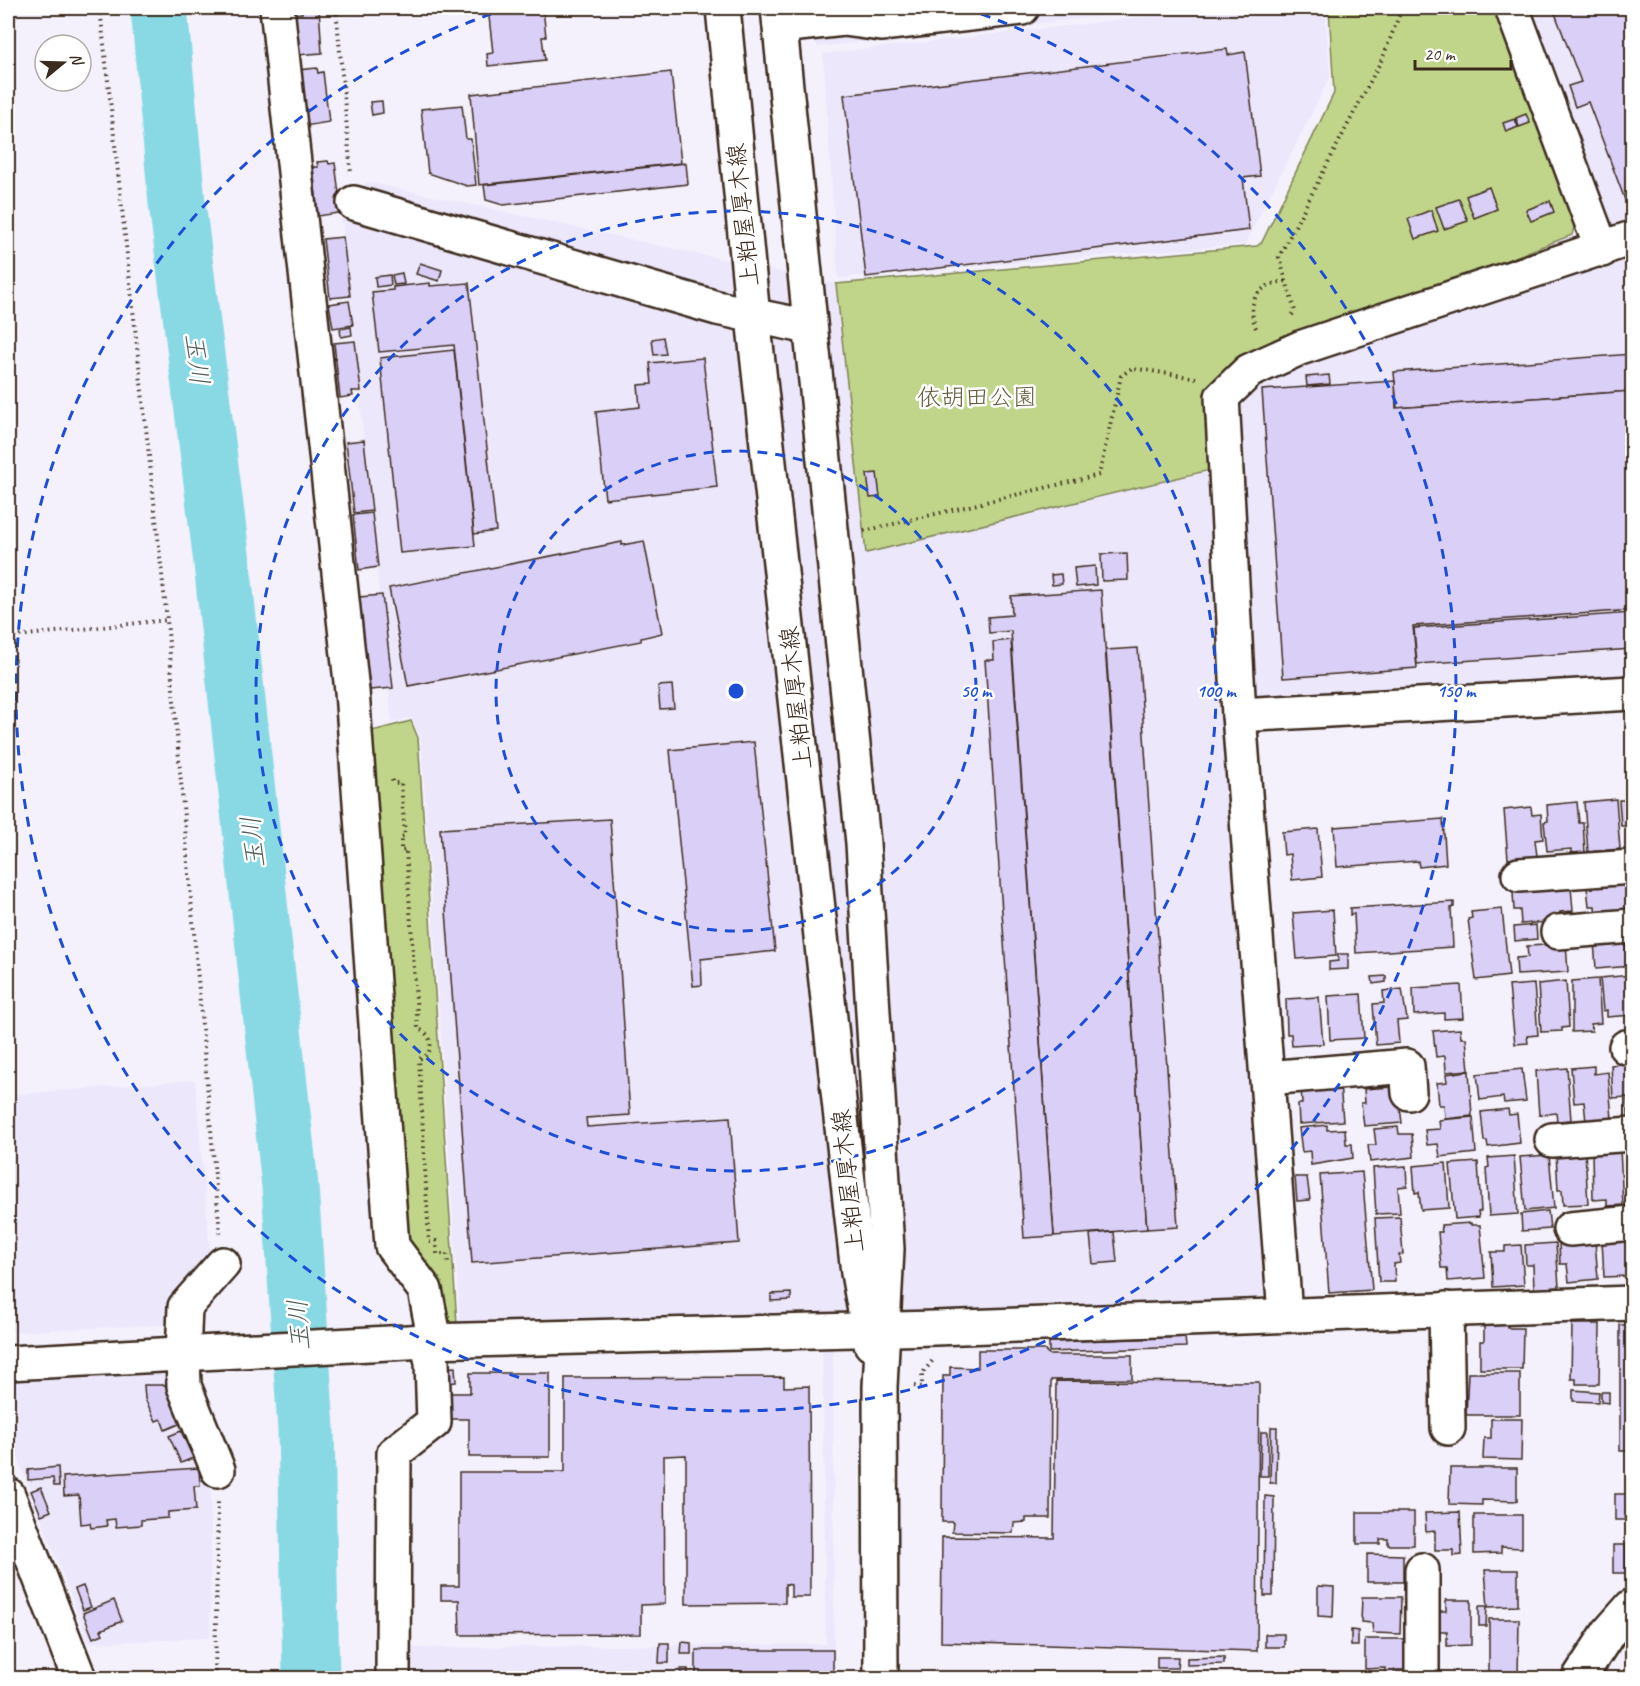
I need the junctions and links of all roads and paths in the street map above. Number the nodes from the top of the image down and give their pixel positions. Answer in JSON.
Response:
{"nodes":[{"id":1,"x":100,"y":8,"type":"edge"},
{"id":2,"x":277,"y":8,"type":"edge"},
{"id":3,"x":336,"y":8,"type":"edge"},
{"id":4,"x":723,"y":8,"type":"edge"},
{"id":5,"x":1022,"y":8,"type":"edge"},
{"id":6,"x":1402,"y":8,"type":"edge"},
{"id":7,"x":1512,"y":8,"type":"edge"},
{"id":8,"x":779,"y":17,"type":"edge"},
{"id":9,"x":354,"y":203,"type":"joint"},
{"id":10,"x":1632,"y":238,"type":"edge"},
{"id":11,"x":1602,"y":250,"type":"junction"},
{"id":12,"x":1287,"y":281,"type":"junction"},
{"id":13,"x":753,"y":318,"type":"junction"},
{"id":14,"x":1288,"y":320,"type":"dead end"},
{"id":15,"x":809,"y":327,"type":"junction"},
{"id":16,"x":1256,"y":328,"type":"junction"},
{"id":17,"x":1264,"y":329,"type":"dead end"},
{"id":18,"x":1249,"y":334,"type":"dead end"},
{"id":19,"x":1204,"y":379,"type":"dead end"},
{"id":20,"x":834,"y":539,"type":"junction"},
{"id":21,"x":167,"y":620,"type":"junction"},
{"id":22,"x":8,"y":637,"type":"edge"},
{"id":23,"x":1632,"y":693,"type":"edge"},
{"id":24,"x":1239,"y":715,"type":"junction"},
{"id":25,"x":357,"y":771,"type":"junction"},
{"id":26,"x":1632,"y":867,"type":"edge"},
{"id":27,"x":1519,"y":875,"type":"dead end"},
{"id":28,"x":1632,"y":926,"type":"edge"},
{"id":29,"x":1558,"y":932,"type":"dead end"},
{"id":30,"x":1267,"y":1078,"type":"junction"},
{"id":31,"x":1409,"y":1093,"type":"dead end"},
{"id":32,"x":1632,"y":1134,"type":"edge"},
{"id":33,"x":1552,"y":1140,"type":"dead end"},
{"id":34,"x":1632,"y":1223,"type":"edge"},
{"id":35,"x":1570,"y":1229,"type":"dead end"},
{"id":36,"x":223,"y":1264,"type":"joint"},
{"id":37,"x":448,"y":1276,"type":"dead end"},
{"id":38,"x":1632,"y":1303,"type":"edge"},
{"id":39,"x":1446,"y":1309,"type":"junction"},
{"id":40,"x":1285,"y":1314,"type":"junction"},
{"id":41,"x":876,"y":1330,"type":"junction"},
{"id":42,"x":418,"y":1342,"type":"junction"},
{"id":43,"x":189,"y":1355,"type":"junction"},
{"id":44,"x":936,"y":1355,"type":"dead end"},
{"id":45,"x":8,"y":1363,"type":"edge"},
{"id":46,"x":914,"y":1386,"type":"dead end"},
{"id":47,"x":1448,"y":1428,"type":"dead end"},
{"id":48,"x":218,"y":1470,"type":"joint"},
{"id":49,"x":8,"y":1495,"type":"edge"},
{"id":50,"x":1422,"y":1570,"type":"dead end"},
{"id":51,"x":1632,"y":1606,"type":"edge"},
{"id":52,"x":79,"y":1678,"type":"edge"},
{"id":53,"x":215,"y":1678,"type":"edge"},
{"id":54,"x":393,"y":1678,"type":"edge"},
{"id":55,"x":881,"y":1678,"type":"edge"},
{"id":56,"x":1422,"y":1678,"type":"edge"},
{"id":57,"x":1579,"y":1678,"type":"edge"}],
"edges":[{"from":1,"to":21,"type":"path"},
{"from":2,"to":25,"type":"street"},
{"from":3,"to":9,"type":"path"},
{"from":4,"to":13,"type":"street","name":"上粕屋厚木線"},
{"from":5,"to":8,"type":"street"},
{"from":6,"to":12,"type":"path"},
{"from":7,"to":11,"type":"street"},
{"from":8,"to":15,"type":"street","name":"上粕屋厚木線"},
{"from":9,"to":13,"type":"street"},
{"from":10,"to":11,"type":"street"},
{"from":11,"to":24,"type":"street"},
{"from":12,"to":14,"type":"path"},
{"from":12,"to":16,"type":"path"},
{"from":13,"to":15,"type":"street"},
{"from":13,"to":41,"type":"street","name":"上粕屋厚木線"},
{"from":15,"to":20,"type":"street","name":"上粕屋厚木線"},
{"from":16,"to":17,"type":"path"},
{"from":16,"to":18,"type":"path"},
{"from":19,"to":20,"type":"path"},
{"from":20,"to":41,"type":"street","name":"上粕屋厚木線"},
{"from":21,"to":22,"type":"path"},
{"from":21,"to":36,"type":"path"},
{"from":23,"to":24,"type":"street"},
{"from":24,"to":30,"type":"street"},
{"from":25,"to":37,"type":"path"},
{"from":25,"to":42,"type":"street"},
{"from":26,"to":27,"type":"street"},
{"from":28,"to":29,"type":"street"},
{"from":30,"to":31,"type":"street"},
{"from":30,"to":40,"type":"street"},
{"from":32,"to":33,"type":"street"},
{"from":34,"to":35,"type":"street"},
{"from":36,"to":43,"type":"street"},
{"from":38,"to":39,"type":"street"},
{"from":39,"to":40,"type":"street"},
{"from":39,"to":47,"type":"street"},
{"from":40,"to":41,"type":"street"},
{"from":41,"to":42,"type":"street"},
{"from":41,"to":55,"type":"street","name":"上粕屋厚木線"},
{"from":42,"to":43,"type":"street"},
{"from":42,"to":54,"type":"street"},
{"from":43,"to":45,"type":"street"},
{"from":43,"to":48,"type":"street"},
{"from":44,"to":46,"type":"path"},
{"from":48,"to":53,"type":"path"},
{"from":49,"to":52,"type":"street"},
{"from":50,"to":56,"type":"street"},
{"from":51,"to":57,"type":"street"}]}
